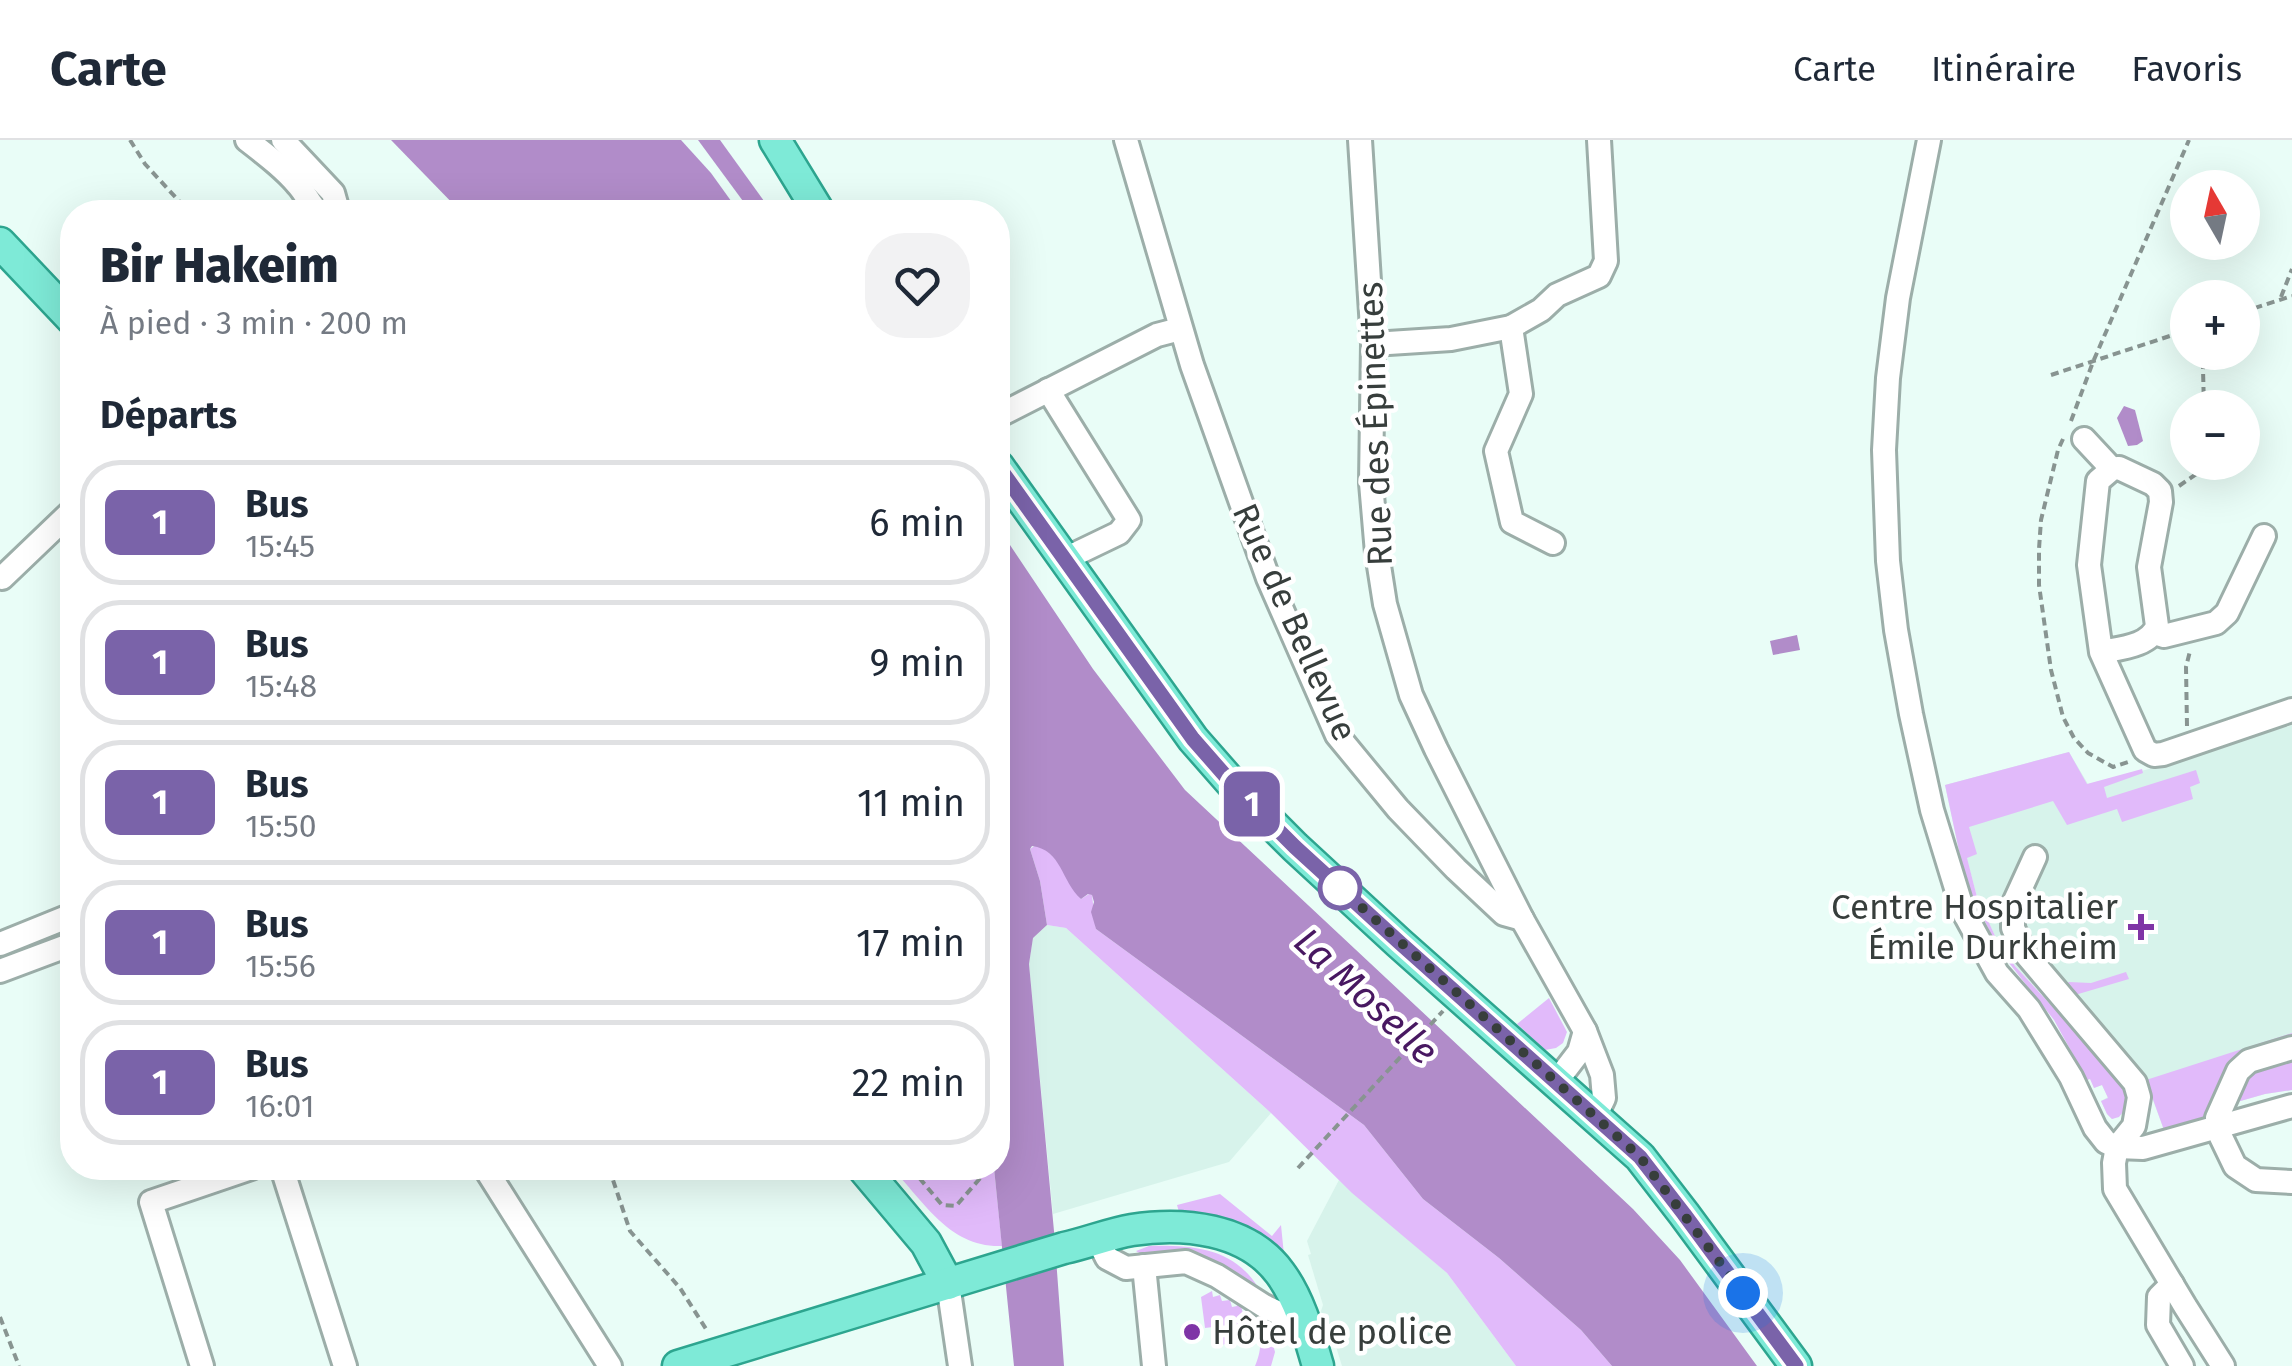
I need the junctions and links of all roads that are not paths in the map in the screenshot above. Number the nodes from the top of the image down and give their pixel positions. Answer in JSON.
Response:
{"nodes":[{"id":1,"x":248,"y":140,"type":"edge"},
{"id":2,"x":283,"y":140,"type":"edge"},
{"id":3,"x":776,"y":140,"type":"edge"},
{"id":4,"x":1126,"y":140,"type":"edge"},
{"id":5,"x":1360,"y":140,"type":"edge"},
{"id":6,"x":1600,"y":140,"type":"edge"},
{"id":7,"x":1929,"y":140,"type":"edge"},
{"id":8,"x":308,"y":200,"type":"edge"},
{"id":9,"x":336,"y":200,"type":"edge"},
{"id":10,"x":812,"y":200,"type":"edge"},
{"id":11,"x":0,"y":243,"type":"edge"},
{"id":12,"x":60,"y":306,"type":"edge"},
{"id":13,"x":1512,"y":327,"type":"junction"},
{"id":14,"x":1180,"y":329,"type":"junction"},
{"id":15,"x":1372,"y":344,"type":"junction"},
{"id":16,"x":1048,"y":390,"type":"junction"},
{"id":17,"x":1010,"y":410,"type":"edge"},
{"id":18,"x":2084,"y":439,"type":"dead end"},
{"id":19,"x":2112,"y":469,"type":"junction"},
{"id":20,"x":1010,"y":483,"type":"edge"},
{"id":21,"x":60,"y":522,"type":"edge"},
{"id":22,"x":2264,"y":536,"type":"dead end"},
{"id":23,"x":1552,"y":544,"type":"dead end"},
{"id":24,"x":1065,"y":559,"type":"junction"},
{"id":25,"x":2,"y":578,"type":"dead end"},
{"id":26,"x":2155,"y":633,"type":"junction"},
{"id":27,"x":2101,"y":652,"type":"junction"},
{"id":28,"x":2292,"y":710,"type":"edge"},
{"id":29,"x":2036,"y":857,"type":"dead end"},
{"id":30,"x":60,"y":919,"type":"edge"},
{"id":31,"x":1522,"y":919,"type":"junction"},
{"id":32,"x":0,"y":944,"type":"edge"},
{"id":33,"x":60,"y":949,"type":"edge"},
{"id":34,"x":0,"y":972,"type":"edge"},
{"id":35,"x":1585,"y":1031,"type":"junction"},
{"id":36,"x":2292,"y":1048,"type":"edge"},
{"id":37,"x":1556,"y":1082,"type":"junction"},
{"id":38,"x":2292,"y":1106,"type":"edge"},
{"id":39,"x":1594,"y":1117,"type":"junction"},
{"id":40,"x":2220,"y":1128,"type":"junction"},
{"id":41,"x":2117,"y":1147,"type":"junction"},
{"id":42,"x":216,"y":1180,"type":"edge"},
{"id":43,"x":286,"y":1180,"type":"edge"},
{"id":44,"x":492,"y":1180,"type":"edge"},
{"id":45,"x":873,"y":1180,"type":"edge"},
{"id":46,"x":2292,"y":1182,"type":"edge"},
{"id":47,"x":1103,"y":1249,"type":"junction"},
{"id":48,"x":1144,"y":1266,"type":"junction"},
{"id":49,"x":948,"y":1284,"type":"junction"},
{"id":50,"x":2172,"y":1284,"type":"junction"},
{"id":51,"x":1283,"y":1314,"type":"junction"},
{"id":52,"x":202,"y":1366,"type":"edge"},
{"id":53,"x":345,"y":1366,"type":"edge"},
{"id":54,"x":610,"y":1366,"type":"edge"},
{"id":55,"x":678,"y":1366,"type":"edge"},
{"id":56,"x":960,"y":1366,"type":"edge"},
{"id":57,"x":1154,"y":1366,"type":"edge"},
{"id":58,"x":1299,"y":1366,"type":"edge"},
{"id":59,"x":1318,"y":1366,"type":"edge"},
{"id":60,"x":1796,"y":1366,"type":"edge"},
{"id":61,"x":2182,"y":1366,"type":"edge"},
{"id":62,"x":2223,"y":1366,"type":"edge"}],
"edges":[{"from":1,"to":8,"type":"street"},
{"from":2,"to":9,"type":"street"},
{"from":3,"to":10,"type":"main road"},
{"from":4,"to":14,"type":"street","name":"Rue de Bellevue"},
{"from":5,"to":15,"type":"street","name":"Rue des Épinettes"},
{"from":6,"to":13,"type":"street"},
{"from":7,"to":41,"type":"street"},
{"from":11,"to":12,"type":"main road"},
{"from":13,"to":15,"type":"street"},
{"from":13,"to":23,"type":"street"},
{"from":14,"to":16,"type":"street"},
{"from":14,"to":31,"type":"street","name":"Rue de Bellevue"},
{"from":15,"to":31,"type":"street","name":"Rue des Épinettes"},
{"from":16,"to":17,"type":"street"},
{"from":16,"to":24,"type":"street"},
{"from":18,"to":19,"type":"street"},
{"from":19,"to":26,"type":"street"},
{"from":19,"to":27,"type":"street"},
{"from":20,"to":24,"type":"main road"},
{"from":21,"to":25,"type":"street"},
{"from":22,"to":26,"type":"street"},
{"from":24,"to":37,"type":"main road"},
{"from":26,"to":27,"type":"street"},
{"from":27,"to":28,"type":"street"},
{"from":29,"to":41,"type":"street"},
{"from":30,"to":32,"type":"street"},
{"from":31,"to":35,"type":"street","name":"Rue de Bellevue"},
{"from":33,"to":34,"type":"street"},
{"from":35,"to":37,"type":"street"},
{"from":35,"to":39,"type":"street","name":"Rue de Bellevue"},
{"from":36,"to":40,"type":"street"},
{"from":37,"to":39,"type":"main road"},
{"from":38,"to":40,"type":"street"},
{"from":39,"to":60,"type":"main road"},
{"from":40,"to":41,"type":"street"},
{"from":40,"to":46,"type":"street"},
{"from":41,"to":50,"type":"street"},
{"from":42,"to":52,"type":"street"},
{"from":43,"to":53,"type":"street"},
{"from":44,"to":54,"type":"street"},
{"from":45,"to":49,"type":"main road"},
{"from":47,"to":48,"type":"street"},
{"from":47,"to":49,"type":"main road"},
{"from":47,"to":51,"type":"main road"},
{"from":47,"to":59,"type":"main road"},
{"from":48,"to":51,"type":"street"},
{"from":48,"to":57,"type":"street"},
{"from":49,"to":55,"type":"main road"},
{"from":49,"to":56,"type":"street"},
{"from":50,"to":61,"type":"street"},
{"from":50,"to":62,"type":"street"},
{"from":51,"to":58,"type":"main road"}]}
